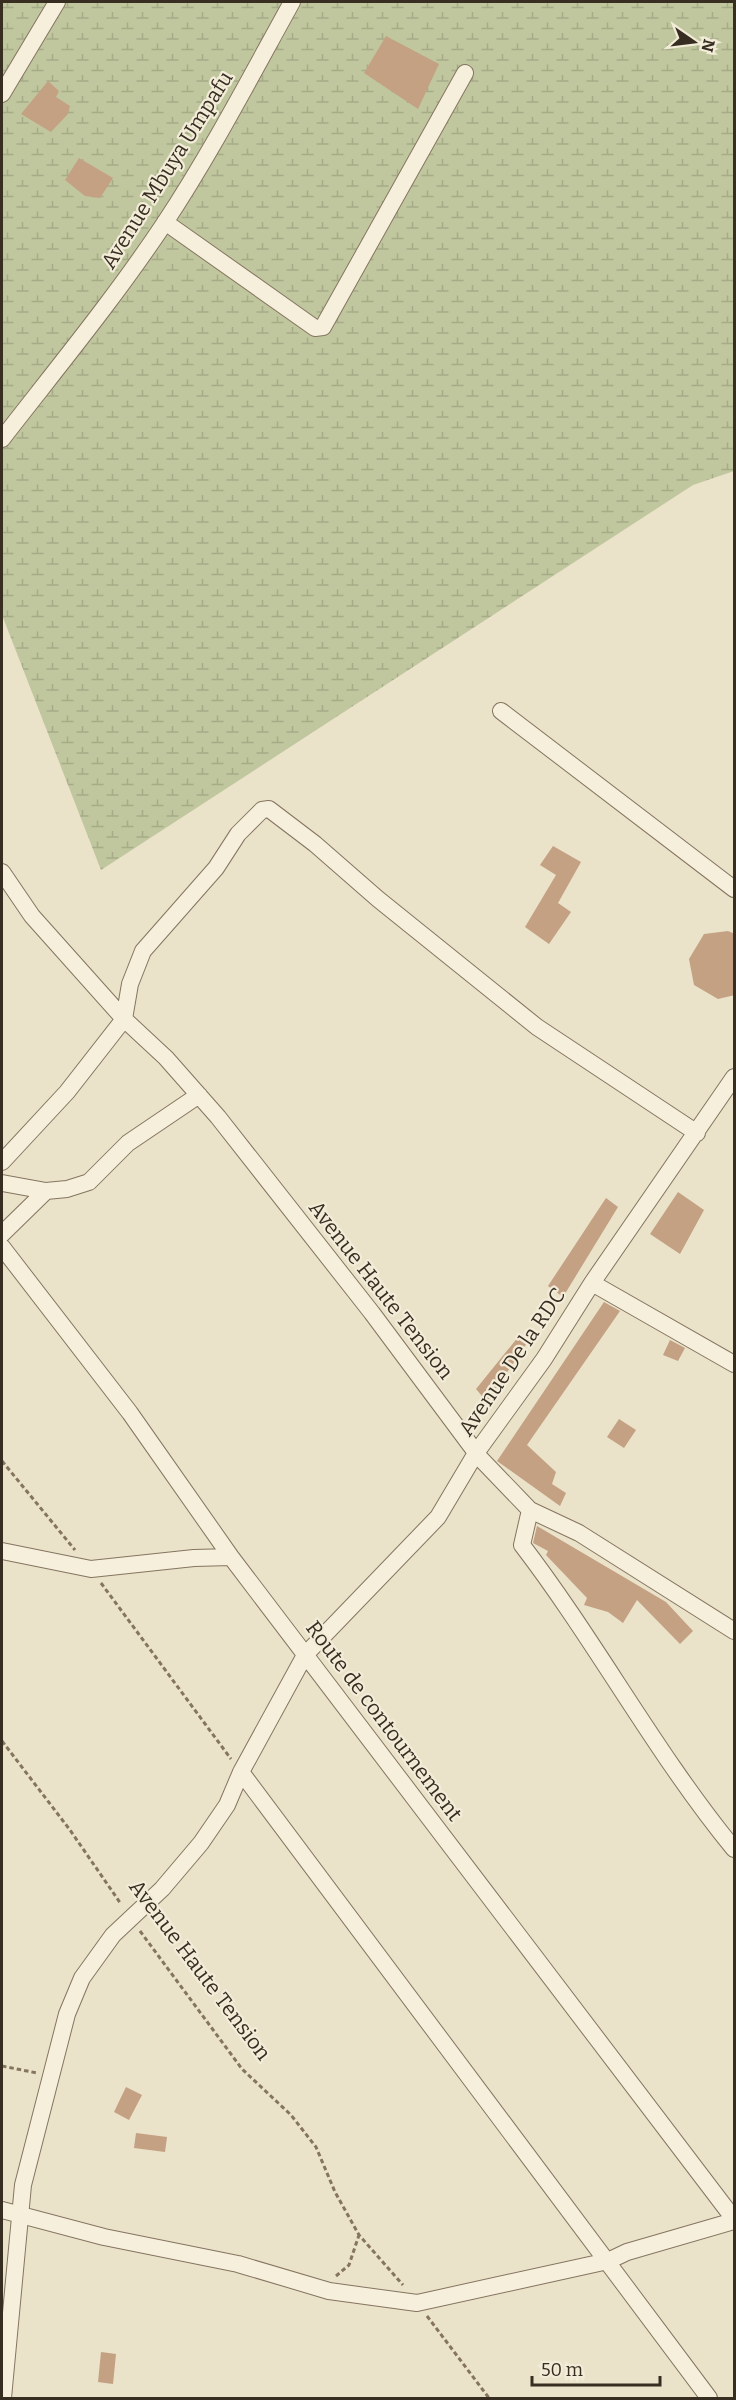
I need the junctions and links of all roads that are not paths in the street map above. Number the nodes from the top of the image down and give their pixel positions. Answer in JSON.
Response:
{"nodes":[{"id":1,"x":57,"y":2,"type":"edge"},
{"id":2,"x":292,"y":2,"type":"edge"},
{"id":3,"x":465,"y":73,"type":"dead end"},
{"id":4,"x":2,"y":94,"type":"edge"},
{"id":5,"x":165,"y":222,"type":"junction"},
{"id":6,"x":2,"y":439,"type":"edge"},
{"id":7,"x":501,"y":711,"type":"dead end"},
{"id":8,"x":2,"y":872,"type":"edge"},
{"id":9,"x":735,"y":889,"type":"edge"},
{"id":10,"x":124,"y":1019,"type":"junction"},
{"id":11,"x":735,"y":1077,"type":"edge"},
{"id":12,"x":199,"y":1095,"type":"junction"},
{"id":13,"x":697,"y":1133,"type":"junction"},
{"id":14,"x":2,"y":1162,"type":"edge"},
{"id":15,"x":2,"y":1183,"type":"edge"},
{"id":16,"x":45,"y":1191,"type":"junction"},
{"id":17,"x":2,"y":1234,"type":"edge"},
{"id":18,"x":2,"y":1247,"type":"edge"},
{"id":19,"x":592,"y":1283,"type":"junction"},
{"id":20,"x":735,"y":1364,"type":"edge"},
{"id":21,"x":476,"y":1453,"type":"junction"},
{"id":22,"x":530,"y":1510,"type":"junction"},
{"id":23,"x":2,"y":1551,"type":"edge"},
{"id":24,"x":231,"y":1557,"type":"junction"},
{"id":25,"x":735,"y":1631,"type":"edge"},
{"id":26,"x":305,"y":1655,"type":"junction"},
{"id":27,"x":241,"y":1772,"type":"junction"},
{"id":28,"x":735,"y":1849,"type":"edge"},
{"id":29,"x":2,"y":2210,"type":"edge"},
{"id":30,"x":20,"y":2215,"type":"junction"},
{"id":31,"x":735,"y":2220,"type":"edge"},
{"id":32,"x":608,"y":2261,"type":"junction"},
{"id":33,"x":3,"y":2398,"type":"edge"},
{"id":34,"x":709,"y":2398,"type":"edge"}],
"edges":[{"from":1,"to":4,"type":"street"},
{"from":2,"to":5,"type":"street","name":"Avenue Mbuya Umpafu"},
{"from":3,"to":5,"type":"street"},
{"from":5,"to":6,"type":"street","name":"Avenue Mbuya Umpafu"},
{"from":7,"to":9,"type":"street"},
{"from":8,"to":10,"type":"street","name":"Avenue Haute Tension"},
{"from":10,"to":12,"type":"street","name":"Avenue Haute Tension"},
{"from":10,"to":13,"type":"street"},
{"from":10,"to":14,"type":"street"},
{"from":11,"to":13,"type":"street","name":"Avenue De la RDC"},
{"from":12,"to":16,"type":"street"},
{"from":12,"to":21,"type":"street","name":"Avenue Haute Tension"},
{"from":13,"to":19,"type":"street","name":"Avenue De la RDC"},
{"from":15,"to":16,"type":"street"},
{"from":16,"to":17,"type":"street"},
{"from":18,"to":24,"type":"street","name":"Route de contournement"},
{"from":19,"to":20,"type":"street"},
{"from":19,"to":21,"type":"street","name":"Avenue De la RDC"},
{"from":21,"to":22,"type":"street","name":"Avenue Haute Tension"},
{"from":21,"to":26,"type":"street","name":"Avenue De la RDC"},
{"from":22,"to":25,"type":"street"},
{"from":22,"to":28,"type":"street"},
{"from":23,"to":24,"type":"street"},
{"from":24,"to":26,"type":"street","name":"Route de contournement"},
{"from":26,"to":27,"type":"street","name":"Avenue De la RDC"},
{"from":26,"to":31,"type":"street","name":"Route de contournement"},
{"from":27,"to":30,"type":"street","name":"Avenue De la RDC"},
{"from":27,"to":32,"type":"street"},
{"from":29,"to":30,"type":"street"},
{"from":30,"to":32,"type":"street"},
{"from":30,"to":33,"type":"street","name":"Avenue De la RDC"},
{"from":31,"to":32,"type":"street"},
{"from":32,"to":34,"type":"street"}]}
